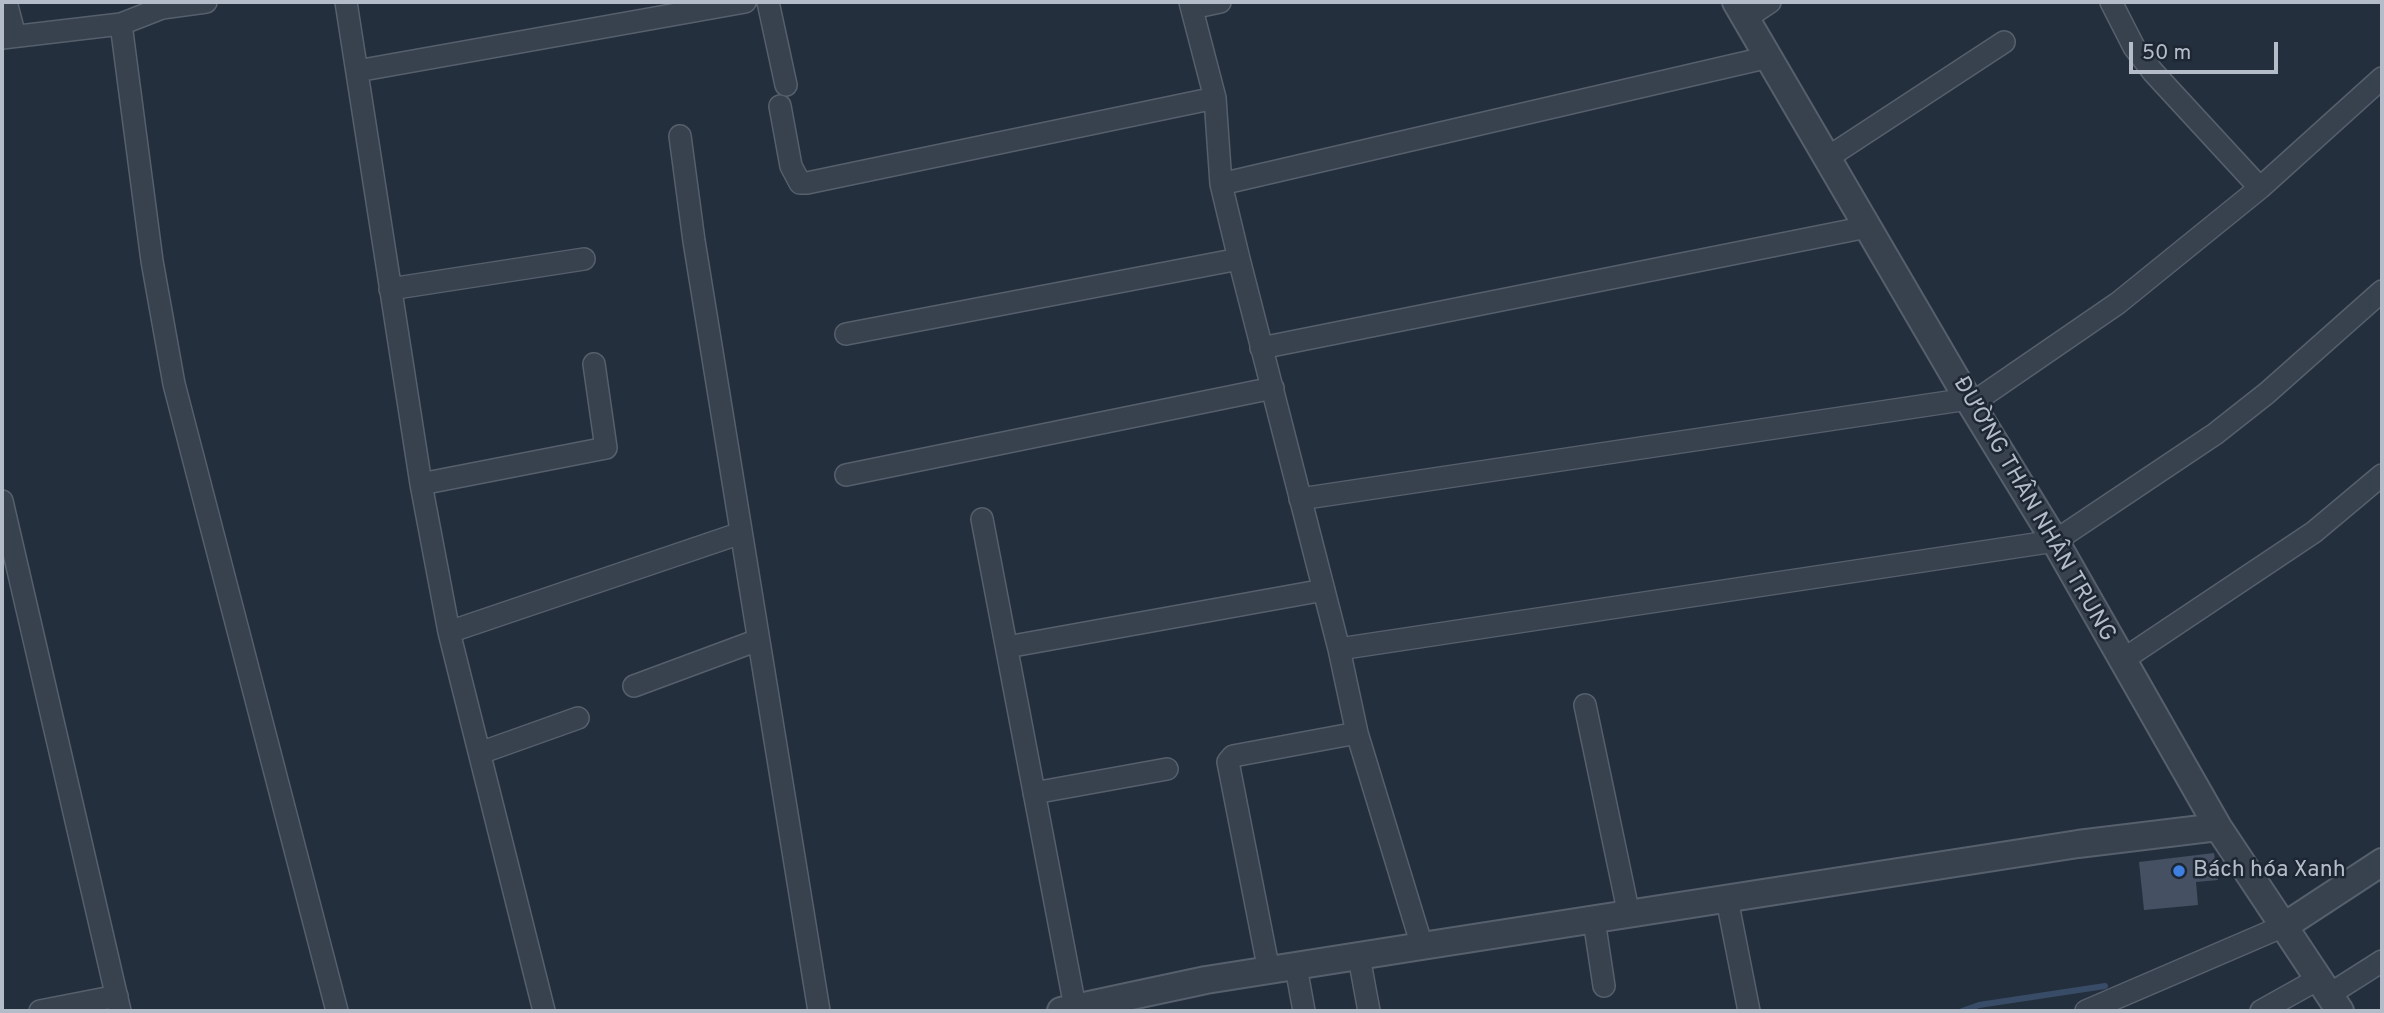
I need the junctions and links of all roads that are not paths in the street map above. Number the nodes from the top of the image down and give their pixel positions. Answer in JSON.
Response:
{"nodes":[{"id":1,"x":6,"y":2,"type":"edge"},
{"id":2,"x":206,"y":2,"type":"edge"},
{"id":3,"x":346,"y":2,"type":"edge"},
{"id":4,"x":745,"y":2,"type":"edge"},
{"id":5,"x":768,"y":2,"type":"edge"},
{"id":6,"x":1220,"y":2,"type":"edge"},
{"id":7,"x":1770,"y":2,"type":"edge"},
{"id":8,"x":2111,"y":2,"type":"edge"},
{"id":9,"x":161,"y":5,"type":"edge"},
{"id":10,"x":1191,"y":5,"type":"edge"},
{"id":11,"x":1741,"y":10,"type":"edge"},
{"id":12,"x":121,"y":24,"type":"junction"},
{"id":13,"x":8,"y":37,"type":"edge"},
{"id":14,"x":2004,"y":42,"type":"dead end"},
{"id":15,"x":1769,"y":57,"type":"junction"},
{"id":16,"x":357,"y":71,"type":"junction"},
{"id":17,"x":2382,"y":78,"type":"edge"},
{"id":18,"x":1215,"y":98,"type":"junction"},
{"id":19,"x":680,"y":136,"type":"dead end"},
{"id":20,"x":1828,"y":158,"type":"junction"},
{"id":21,"x":1221,"y":184,"type":"junction"},
{"id":22,"x":2260,"y":188,"type":"junction"},
{"id":23,"x":1867,"y":227,"type":"junction"},
{"id":24,"x":584,"y":259,"type":"dead end"},
{"id":25,"x":1239,"y":259,"type":"junction"},
{"id":26,"x":390,"y":289,"type":"junction"},
{"id":27,"x":2382,"y":291,"type":"edge"},
{"id":28,"x":846,"y":334,"type":"dead end"},
{"id":29,"x":1261,"y":348,"type":"junction"},
{"id":30,"x":594,"y":364,"type":"dead end"},
{"id":31,"x":1273,"y":388,"type":"junction"},
{"id":32,"x":1970,"y":401,"type":"junction"},
{"id":33,"x":846,"y":475,"type":"dead end"},
{"id":34,"x":2382,"y":475,"type":"edge"},
{"id":35,"x":421,"y":484,"type":"junction"},
{"id":36,"x":1300,"y":499,"type":"junction"},
{"id":37,"x":2,"y":500,"type":"edge"},
{"id":38,"x":982,"y":519,"type":"dead end"},
{"id":39,"x":741,"y":533,"type":"junction"},
{"id":40,"x":2055,"y":541,"type":"junction"},
{"id":41,"x":1324,"y":590,"type":"junction"},
{"id":42,"x":449,"y":632,"type":"junction"},
{"id":43,"x":758,"y":640,"type":"junction"},
{"id":44,"x":1007,"y":648,"type":"junction"},
{"id":45,"x":1339,"y":649,"type":"junction"},
{"id":46,"x":2121,"y":661,"type":"junction"},
{"id":47,"x":634,"y":686,"type":"dead end"},
{"id":48,"x":1585,"y":705,"type":"dead end"},
{"id":49,"x":578,"y":718,"type":"dead end"},
{"id":50,"x":1357,"y":733,"type":"junction"},
{"id":51,"x":480,"y":752,"type":"junction"},
{"id":52,"x":1167,"y":769,"type":"dead end"},
{"id":53,"x":1034,"y":793,"type":"junction"},
{"id":54,"x":2218,"y":827,"type":"junction"},
{"id":55,"x":2382,"y":862,"type":"edge"},
{"id":56,"x":1727,"y":899,"type":"junction"},
{"id":57,"x":1629,"y":915,"type":"junction"},
{"id":58,"x":1594,"y":920,"type":"junction"},
{"id":59,"x":2286,"y":925,"type":"junction"},
{"id":60,"x":1422,"y":946,"type":"junction"},
{"id":61,"x":1359,"y":957,"type":"junction"},
{"id":62,"x":2382,"y":961,"type":"edge"},
{"id":63,"x":1296,"y":967,"type":"junction"},
{"id":64,"x":1269,"y":971,"type":"junction"},
{"id":65,"x":1604,"y":986,"type":"dead end"},
{"id":66,"x":2330,"y":994,"type":"edge"},
{"id":67,"x":119,"y":1003,"type":"edge"},
{"id":68,"x":1079,"y":1008,"type":"edge"},
{"id":69,"x":40,"y":1011,"type":"edge"},
{"id":70,"x":337,"y":1011,"type":"edge"},
{"id":71,"x":544,"y":1011,"type":"edge"},
{"id":72,"x":819,"y":1011,"type":"edge"},
{"id":73,"x":1304,"y":1011,"type":"edge"},
{"id":74,"x":1369,"y":1011,"type":"edge"},
{"id":75,"x":1749,"y":1011,"type":"edge"},
{"id":76,"x":2086,"y":1011,"type":"edge"},
{"id":77,"x":2261,"y":1011,"type":"edge"}],
"edges":[{"from":1,"to":13,"type":"street"},
{"from":2,"to":9,"type":"street"},
{"from":3,"to":16,"type":"street"},
{"from":4,"to":16,"type":"street"},
{"from":5,"to":18,"type":"street"},
{"from":6,"to":10,"type":"street"},
{"from":7,"to":11,"type":"street"},
{"from":8,"to":22,"type":"street"},
{"from":9,"to":12,"type":"street"},
{"from":10,"to":18,"type":"street"},
{"from":11,"to":15,"type":"street","name":"ĐƯỜNG THÂN NHÂN TRUNG"},
{"from":12,"to":13,"type":"street"},
{"from":12,"to":70,"type":"street"},
{"from":14,"to":20,"type":"street"},
{"from":15,"to":20,"type":"street","name":"ĐƯỜNG THÂN NHÂN TRUNG"},
{"from":15,"to":21,"type":"street"},
{"from":16,"to":26,"type":"street"},
{"from":17,"to":22,"type":"street"},
{"from":18,"to":21,"type":"street"},
{"from":19,"to":39,"type":"street"},
{"from":20,"to":23,"type":"street","name":"ĐƯỜNG THÂN NHÂN TRUNG"},
{"from":21,"to":25,"type":"street"},
{"from":22,"to":32,"type":"street"},
{"from":23,"to":29,"type":"street"},
{"from":23,"to":32,"type":"street","name":"ĐƯỜNG THÂN NHÂN TRUNG"},
{"from":24,"to":26,"type":"street"},
{"from":25,"to":28,"type":"street"},
{"from":25,"to":29,"type":"street"},
{"from":26,"to":35,"type":"street"},
{"from":27,"to":40,"type":"street"},
{"from":29,"to":31,"type":"street"},
{"from":30,"to":35,"type":"street"},
{"from":31,"to":33,"type":"street"},
{"from":31,"to":36,"type":"street"},
{"from":32,"to":36,"type":"street"},
{"from":32,"to":40,"type":"street","name":"ĐƯỜNG THÂN NHÂN TRUNG"},
{"from":34,"to":46,"type":"street"},
{"from":35,"to":42,"type":"street"},
{"from":36,"to":41,"type":"street"},
{"from":37,"to":67,"type":"street"},
{"from":38,"to":44,"type":"street"},
{"from":39,"to":42,"type":"street"},
{"from":39,"to":43,"type":"street"},
{"from":40,"to":45,"type":"street"},
{"from":40,"to":46,"type":"street","name":"ĐƯỜNG THÂN NHÂN TRUNG"},
{"from":41,"to":44,"type":"street"},
{"from":41,"to":45,"type":"street"},
{"from":42,"to":51,"type":"street"},
{"from":43,"to":47,"type":"street"},
{"from":43,"to":72,"type":"street"},
{"from":44,"to":53,"type":"street"},
{"from":45,"to":50,"type":"street"},
{"from":46,"to":54,"type":"street","name":"ĐƯỜNG THÂN NHÂN TRUNG"},
{"from":48,"to":57,"type":"street"},
{"from":49,"to":51,"type":"street"},
{"from":50,"to":60,"type":"street"},
{"from":50,"to":64,"type":"street"},
{"from":51,"to":71,"type":"street"},
{"from":52,"to":53,"type":"street"},
{"from":53,"to":68,"type":"street"},
{"from":54,"to":56,"type":"street"},
{"from":54,"to":59,"type":"street","name":"ĐƯỜNG THÂN NHÂN TRUNG"},
{"from":55,"to":59,"type":"street"},
{"from":56,"to":57,"type":"street"},
{"from":56,"to":75,"type":"street"},
{"from":57,"to":58,"type":"street"},
{"from":58,"to":60,"type":"street"},
{"from":58,"to":65,"type":"street"},
{"from":59,"to":66,"type":"street","name":"ĐƯỜNG THÂN NHÂN TRUNG"},
{"from":59,"to":76,"type":"street"},
{"from":60,"to":61,"type":"street"},
{"from":61,"to":63,"type":"street"},
{"from":61,"to":74,"type":"street"},
{"from":62,"to":66,"type":"street"},
{"from":63,"to":64,"type":"street"},
{"from":63,"to":73,"type":"street"},
{"from":64,"to":68,"type":"street"},
{"from":66,"to":77,"type":"street"},
{"from":67,"to":69,"type":"street"}]}
